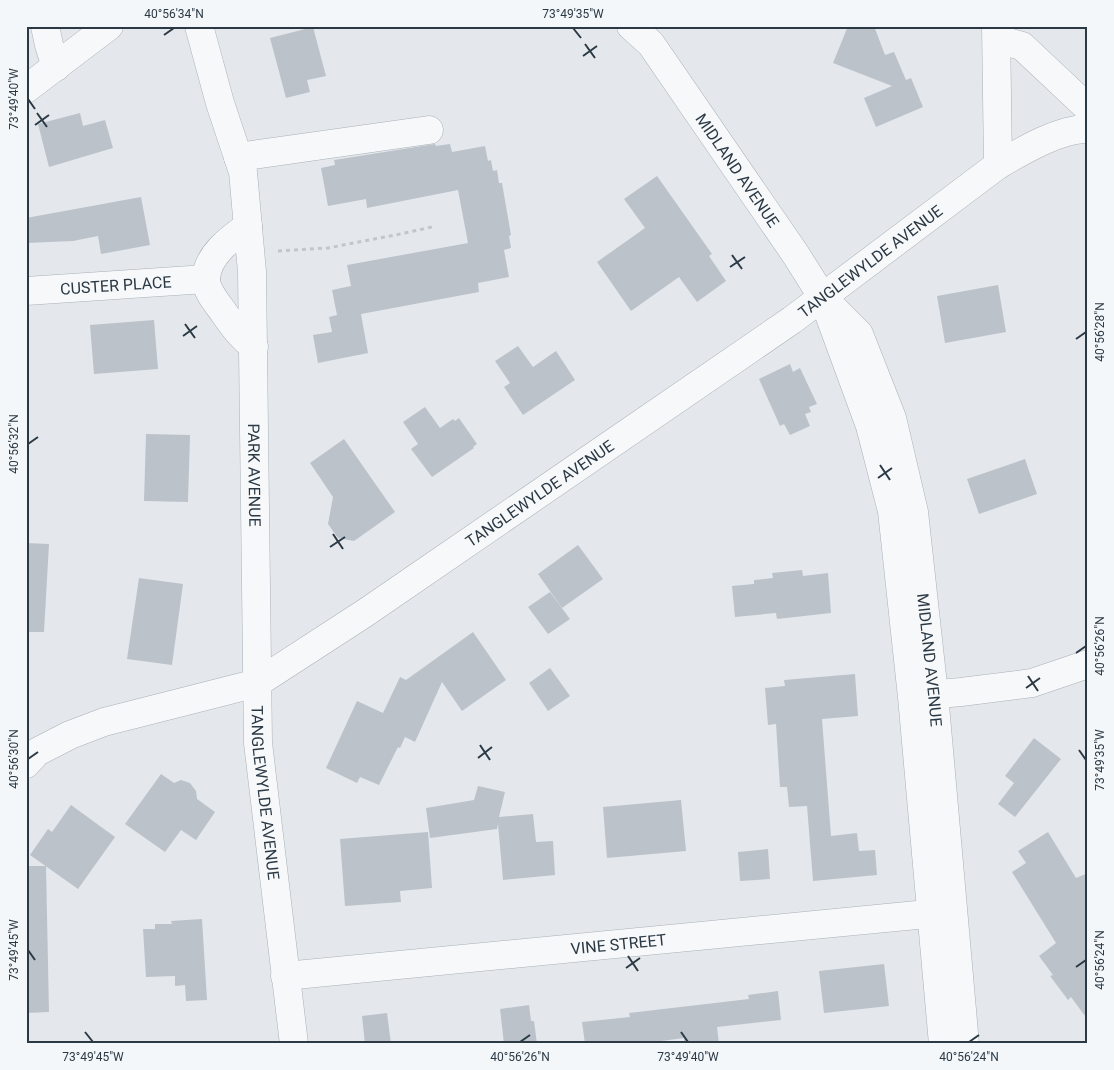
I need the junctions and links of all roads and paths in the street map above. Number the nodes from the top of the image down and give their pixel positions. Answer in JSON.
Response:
{"nodes":[{"id":1,"x":46,"y":26,"type":"edge"},
{"id":2,"x":110,"y":26,"type":"edge"},
{"id":3,"x":631,"y":26,"type":"edge"},
{"id":4,"x":197,"y":28,"type":"edge"},
{"id":5,"x":997,"y":33,"type":"edge"},
{"id":6,"x":649,"y":35,"type":"edge"},
{"id":7,"x":56,"y":67,"type":"junction"},
{"id":8,"x":26,"y":89,"type":"edge"},
{"id":9,"x":1088,"y":108,"type":"edge"},
{"id":10,"x":1088,"y":129,"type":"edge"},
{"id":11,"x":429,"y":130,"type":"dead end"},
{"id":12,"x":238,"y":156,"type":"junction"},
{"id":13,"x":998,"y":165,"type":"junction"},
{"id":14,"x":248,"y":226,"type":"junction"},
{"id":15,"x":432,"y":227,"type":"dead end"},
{"id":16,"x":250,"y":254,"type":"junction"},
{"id":17,"x":206,"y":279,"type":"junction"},
{"id":18,"x":26,"y":291,"type":"edge"},
{"id":19,"x":822,"y":298,"type":"junction"},
{"id":20,"x":254,"y":347,"type":"junction"},
{"id":21,"x":1088,"y":664,"type":"edge"},
{"id":22,"x":257,"y":683,"type":"junction"},
{"id":23,"x":923,"y":696,"type":"junction"},
{"id":24,"x":26,"y":764,"type":"edge"},
{"id":25,"x":942,"y":913,"type":"junction"},
{"id":26,"x":285,"y":976,"type":"junction"},
{"id":27,"x":294,"y":1044,"type":"edge"},
{"id":28,"x":943,"y":1044,"type":"edge"},
{"id":29,"x":964,"y":1044,"type":"edge"}],
"edges":[{"from":1,"to":7,"type":"street"},
{"from":2,"to":7,"type":"street"},
{"from":3,"to":6,"type":"street","name":"MIDLAND AVENUE"},
{"from":4,"to":12,"type":"street","name":"PARK AVENUE"},
{"from":5,"to":9,"type":"street"},
{"from":5,"to":13,"type":"street"},
{"from":6,"to":19,"type":"street","name":"MIDLAND AVENUE"},
{"from":7,"to":8,"type":"street"},
{"from":10,"to":13,"type":"street","name":"TANGLEWYLDE AVENUE"},
{"from":11,"to":12,"type":"street"},
{"from":12,"to":14,"type":"street","name":"PARK AVENUE"},
{"from":13,"to":19,"type":"street","name":"TANGLEWYLDE AVENUE"},
{"from":14,"to":16,"type":"street","name":"PARK AVENUE"},
{"from":14,"to":17,"type":"street"},
{"from":15,"to":16,"type":"path"},
{"from":16,"to":20,"type":"street","name":"PARK AVENUE"},
{"from":17,"to":18,"type":"street","name":"CUSTER PLACE"},
{"from":17,"to":20,"type":"street"},
{"from":19,"to":22,"type":"street","name":"TANGLEWYLDE AVENUE"},
{"from":19,"to":23,"type":"street","name":"MIDLAND AVENUE"},
{"from":20,"to":22,"type":"street","name":"PARK AVENUE"},
{"from":21,"to":23,"type":"street"},
{"from":22,"to":24,"type":"street"},
{"from":22,"to":26,"type":"street","name":"TANGLEWYLDE AVENUE"},
{"from":23,"to":25,"type":"street","name":"MIDLAND AVENUE"},
{"from":25,"to":26,"type":"street","name":"VINE STREET"},
{"from":25,"to":28,"type":"street","name":"MIDLAND AVENUE"},
{"from":25,"to":29,"type":"street","name":"MIDLAND AVENUE"},
{"from":26,"to":27,"type":"street","name":"TANGLEWYLDE AVENUE"}]}
